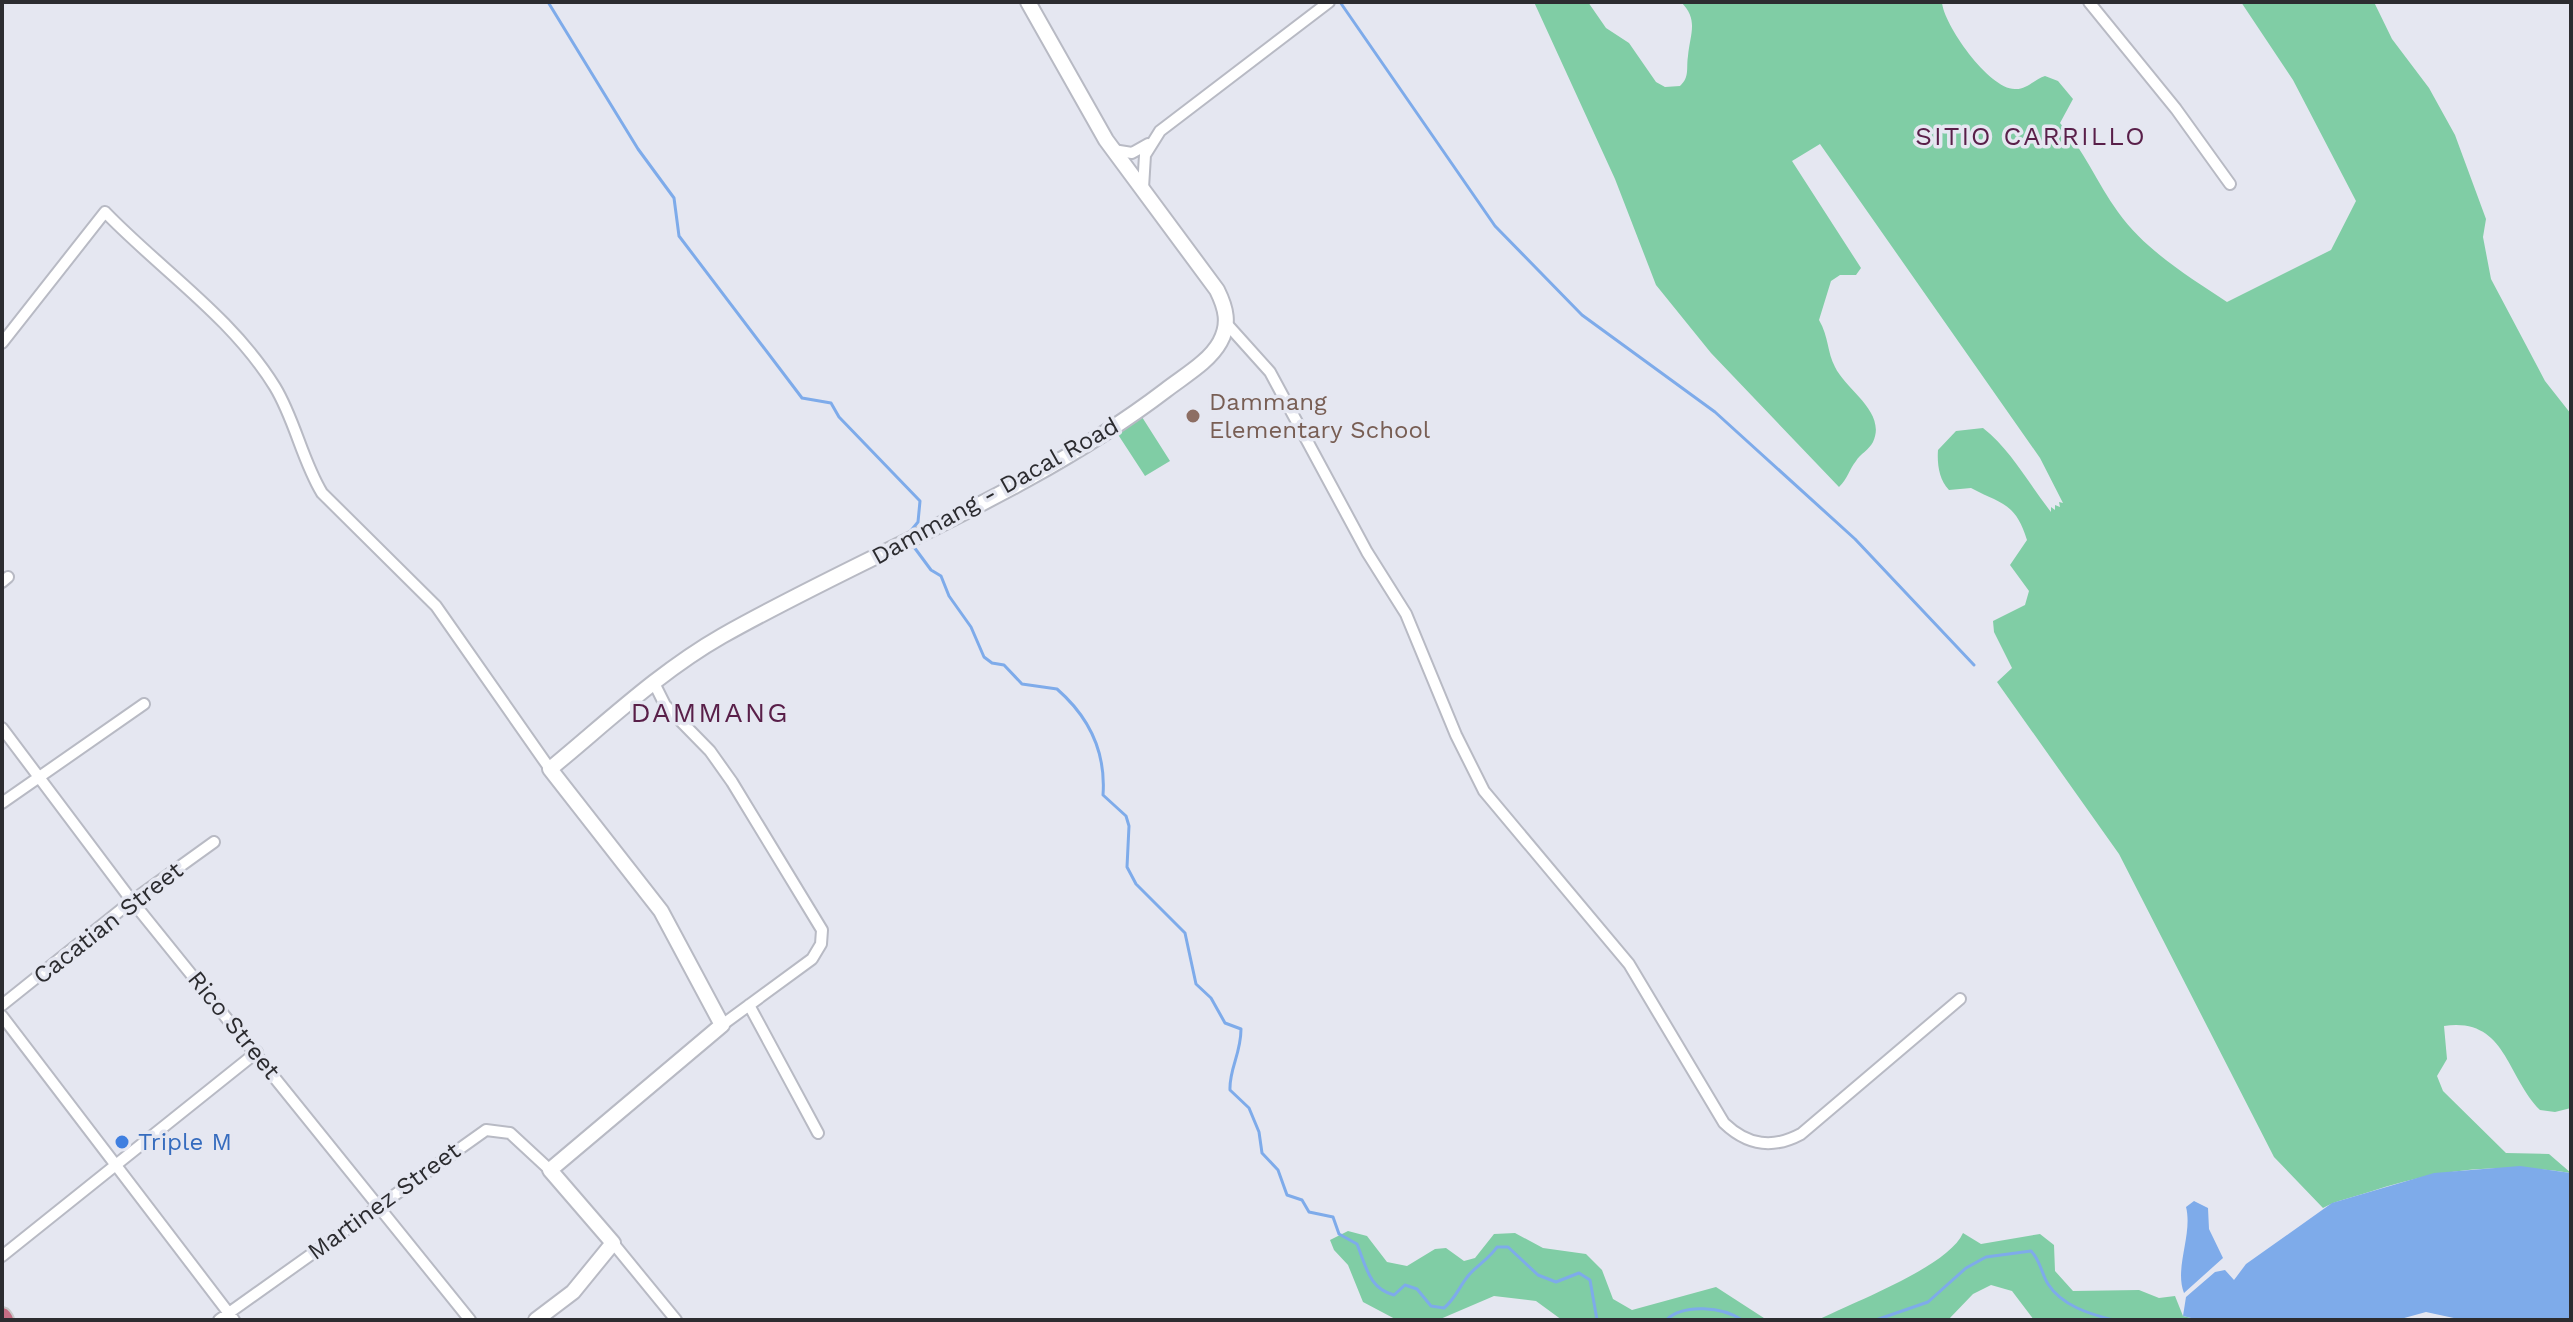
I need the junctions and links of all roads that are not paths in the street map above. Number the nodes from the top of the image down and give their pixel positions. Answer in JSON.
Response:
{"nodes":[{"id":1,"x":1028,"y":2,"type":"edge"},
{"id":2,"x":1329,"y":2,"type":"edge"},
{"id":3,"x":2089,"y":2,"type":"edge"},
{"id":4,"x":1150,"y":143,"type":"junction"},
{"id":5,"x":1113,"y":150,"type":"junction"},
{"id":6,"x":2230,"y":184,"type":"dead end"},
{"id":7,"x":1143,"y":188,"type":"junction"},
{"id":8,"x":1226,"y":323,"type":"junction"},
{"id":9,"x":2,"y":343,"type":"edge"},
{"id":10,"x":654,"y":683,"type":"junction"},
{"id":11,"x":144,"y":704,"type":"dead end"},
{"id":12,"x":2,"y":728,"type":"edge"},
{"id":13,"x":550,"y":769,"type":"junction"},
{"id":14,"x":38,"y":777,"type":"junction"},
{"id":15,"x":2,"y":803,"type":"edge"},
{"id":16,"x":214,"y":842,"type":"dead end"},
{"id":17,"x":132,"y":901,"type":"junction"},
{"id":18,"x":1960,"y":999,"type":"dead end"},
{"id":19,"x":2,"y":1005,"type":"edge"},
{"id":20,"x":749,"y":1005,"type":"junction"},
{"id":21,"x":2,"y":1016,"type":"edge"},
{"id":22,"x":722,"y":1025,"type":"junction"},
{"id":23,"x":257,"y":1052,"type":"junction"},
{"id":24,"x":818,"y":1133,"type":"dead end"},
{"id":25,"x":117,"y":1166,"type":"junction"},
{"id":26,"x":550,"y":1170,"type":"junction"},
{"id":27,"x":377,"y":1205,"type":"junction"},
{"id":28,"x":613,"y":1243,"type":"junction"},
{"id":29,"x":2,"y":1256,"type":"edge"},
{"id":30,"x":227,"y":1318,"type":"edge"},
{"id":31,"x":470,"y":1320,"type":"edge"},
{"id":32,"x":536,"y":1320,"type":"edge"},
{"id":33,"x":676,"y":1320,"type":"edge"}],
"edges":[{"from":1,"to":5,"type":"street"},
{"from":2,"to":4,"type":"street"},
{"from":3,"to":6,"type":"street"},
{"from":4,"to":5,"type":"street"},
{"from":4,"to":7,"type":"street"},
{"from":5,"to":7,"type":"street"},
{"from":7,"to":8,"type":"street"},
{"from":8,"to":10,"type":"street","name":"Dammang - Dacal Road"},
{"from":8,"to":18,"type":"street"},
{"from":9,"to":13,"type":"street"},
{"from":10,"to":13,"type":"street","name":"Dammang - Dacal Road"},
{"from":10,"to":20,"type":"street"},
{"from":11,"to":14,"type":"street"},
{"from":12,"to":14,"type":"street","name":"Rico Street"},
{"from":13,"to":22,"type":"street"},
{"from":14,"to":15,"type":"street"},
{"from":14,"to":17,"type":"street","name":"Rico Street"},
{"from":16,"to":17,"type":"street","name":"Cacatian Street"},
{"from":17,"to":19,"type":"street","name":"Cacatian Street"},
{"from":17,"to":23,"type":"street","name":"Rico Street"},
{"from":20,"to":22,"type":"street"},
{"from":20,"to":24,"type":"street"},
{"from":21,"to":25,"type":"street"},
{"from":22,"to":26,"type":"street"},
{"from":23,"to":25,"type":"street"},
{"from":23,"to":27,"type":"street","name":"Rico Street"},
{"from":25,"to":29,"type":"street"},
{"from":25,"to":30,"type":"street"},
{"from":26,"to":27,"type":"street","name":"Martinez Street"},
{"from":26,"to":28,"type":"street"},
{"from":27,"to":30,"type":"street","name":"Martinez Street"},
{"from":27,"to":31,"type":"street","name":"Rico Street"},
{"from":28,"to":32,"type":"street"},
{"from":28,"to":33,"type":"street"}]}
